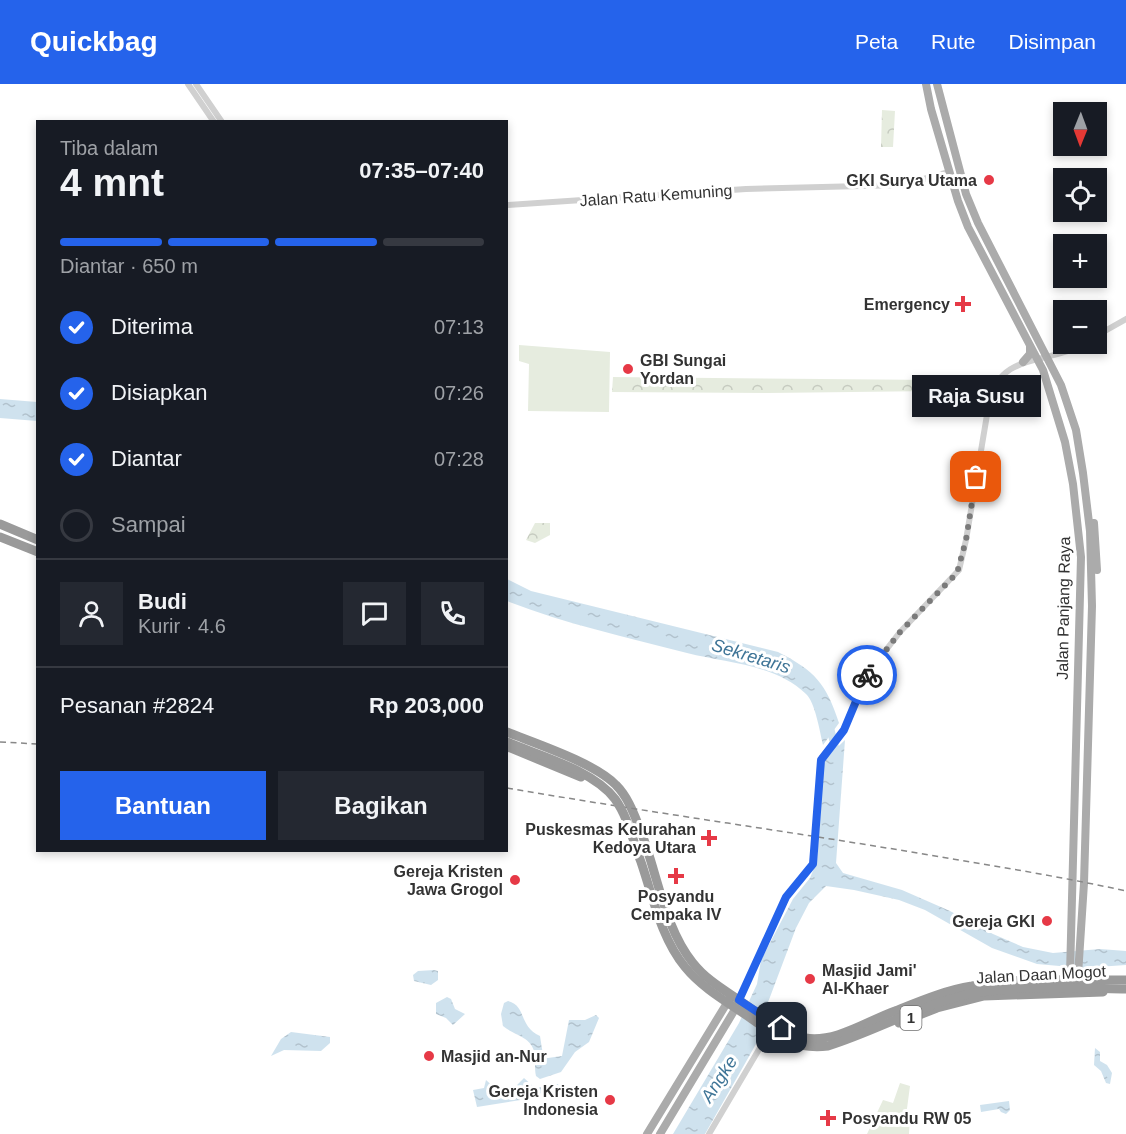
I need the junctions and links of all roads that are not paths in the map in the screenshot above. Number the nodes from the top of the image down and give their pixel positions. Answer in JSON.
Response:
{"nodes":[{"id":1,"x":188,"y":84,"type":"edge"},
{"id":2,"x":196,"y":84,"type":"edge"},
{"id":3,"x":926,"y":84,"type":"edge"},
{"id":4,"x":937,"y":84,"type":"edge"},
{"id":5,"x":213,"y":120,"type":"edge"},
{"id":6,"x":221,"y":120,"type":"edge"},
{"id":7,"x":949,"y":172,"type":"junction"},
{"id":8,"x":508,"y":205,"type":"edge"},
{"id":9,"x":1126,"y":319,"type":"edge"},
{"id":10,"x":1107,"y":330,"type":"edge"},
{"id":11,"x":1030,"y":345,"type":"junction"},
{"id":12,"x":1061,"y":354,"type":"edge"},
{"id":13,"x":1048,"y":357,"type":"junction"},
{"id":14,"x":1023,"y":362,"type":"junction"},
{"id":15,"x":1038,"y":362,"type":"junction"},
{"id":16,"x":0,"y":524,"type":"edge"},
{"id":17,"x":0,"y":537,"type":"edge"},
{"id":18,"x":36,"y":539,"type":"edge"},
{"id":19,"x":36,"y":551,"type":"edge"},
{"id":20,"x":508,"y":732,"type":"edge"},
{"id":21,"x":508,"y":743,"type":"edge"},
{"id":22,"x":508,"y":743,"type":"edge"},
{"id":23,"x":574,"y":760,"type":"junction"},
{"id":24,"x":587,"y":767,"type":"junction"},
{"id":25,"x":568,"y":771,"type":"junction"},
{"id":26,"x":580,"y":776,"type":"junction"},
{"id":27,"x":1074,"y":876,"type":"junction"},
{"id":28,"x":1084,"y":878,"type":"junction"},
{"id":29,"x":658,"y":883,"type":"junction"},
{"id":30,"x":646,"y":887,"type":"junction"},
{"id":31,"x":1076,"y":949,"type":"junction"},
{"id":32,"x":1071,"y":978,"type":"junction"},
{"id":33,"x":1126,"y":980,"type":"edge"},
{"id":34,"x":982,"y":984,"type":"junction"},
{"id":35,"x":971,"y":986,"type":"junction"},
{"id":36,"x":1126,"y":989,"type":"edge"},
{"id":37,"x":1073,"y":993,"type":"junction"},
{"id":38,"x":979,"y":997,"type":"junction"},
{"id":39,"x":738,"y":999,"type":"junction"},
{"id":40,"x":725,"y":1005,"type":"junction"},
{"id":41,"x":737,"y":1013,"type":"junction"},
{"id":42,"x":767,"y":1033,"type":"junction"},
{"id":43,"x":672,"y":1093,"type":"junction"},
{"id":44,"x":681,"y":1099,"type":"junction"},
{"id":45,"x":647,"y":1134,"type":"edge"},
{"id":46,"x":660,"y":1134,"type":"edge"},
{"id":47,"x":709,"y":1134,"type":"edge"}],
"edges":[{"from":1,"to":5,"type":"street"},
{"from":2,"to":6,"type":"street"},
{"from":3,"to":7,"type":"main road","name":"Jalan Panjang Raya"},
{"from":4,"to":13,"type":"main road","name":"Jalan Panjang Raya"},
{"from":7,"to":8,"type":"street","name":"Jalan Ratu Kemuning"},
{"from":7,"to":11,"type":"main road","name":"Jalan Panjang Raya"},
{"from":9,"to":10,"type":"street"},
{"from":11,"to":14,"type":"main road"},
{"from":11,"to":15,"type":"main road","name":"Jalan Panjang Raya"},
{"from":12,"to":13,"type":"street"},
{"from":13,"to":15,"type":"street"},
{"from":13,"to":28,"type":"main road","name":"Jalan Panjang Raya"},
{"from":14,"to":15,"type":"street"},
{"from":14,"to":39,"type":"street"},
{"from":15,"to":27,"type":"main road","name":"Jalan Panjang Raya"},
{"from":16,"to":18,"type":"highway"},
{"from":17,"to":19,"type":"highway"},
{"from":20,"to":23,"type":"highway","name":"Jalan Daan Mogot","number":"1"},
{"from":21,"to":25,"type":"highway","name":"Jalan Daan Mogot","number":"1"},
{"from":22,"to":36,"type":"highway","name":"Jalan Daan Mogot","number":"1","bridge":true},
{"from":23,"to":24,"type":"highway","name":"Jalan Daan Mogot","number":"1"},
{"from":23,"to":25,"type":"highway"},
{"from":24,"to":26,"type":"highway"},
{"from":24,"to":29,"type":"highway","name":"Jalan Daan Mogot","number":"1"},
{"from":25,"to":26,"type":"highway","name":"Jalan Daan Mogot","number":"1"},
{"from":26,"to":30,"type":"highway","name":"Jalan Daan Mogot","number":"1"},
{"from":27,"to":28,"type":"main road"},
{"from":27,"to":31,"type":"main road","name":"Jalan Panjang Raya"},
{"from":28,"to":31,"type":"main road","name":"Jalan Panjang Raya"},
{"from":29,"to":30,"type":"highway"},
{"from":29,"to":39,"type":"highway","name":"Jalan Daan Mogot","number":"1"},
{"from":30,"to":40,"type":"highway","name":"Jalan Daan Mogot","number":"1"},
{"from":31,"to":32,"type":"main road","name":"Jalan Panjang Raya"},
{"from":32,"to":33,"type":"highway","name":"Jalan Daan Mogot","number":"1"},
{"from":32,"to":34,"type":"highway","name":"Jalan Daan Mogot","number":"1"},
{"from":32,"to":37,"type":"highway"},
{"from":34,"to":35,"type":"highway","name":"Jalan Daan Mogot","number":"1"},
{"from":34,"to":38,"type":"highway"},
{"from":35,"to":38,"type":"highway"},
{"from":35,"to":39,"type":"highway","name":"Jalan Daan Mogot","number":"1"},
{"from":36,"to":37,"type":"highway","name":"Jalan Daan Mogot","number":"1"},
{"from":37,"to":38,"type":"highway","name":"Jalan Daan Mogot","number":"1"},
{"from":38,"to":42,"type":"highway","name":"Jalan Daan Mogot","number":"1"},
{"from":39,"to":40,"type":"main road"},
{"from":40,"to":41,"type":"highway","name":"Jalan Daan Mogot","number":"1"},
{"from":40,"to":43,"type":"main road"},
{"from":41,"to":42,"type":"highway","name":"Jalan Daan Mogot","number":"1","bridge":true},
{"from":41,"to":44,"type":"main road"},
{"from":42,"to":47,"type":"street"},
{"from":43,"to":44,"type":"main road"},
{"from":43,"to":45,"type":"main road"},
{"from":44,"to":46,"type":"main road"}]}
